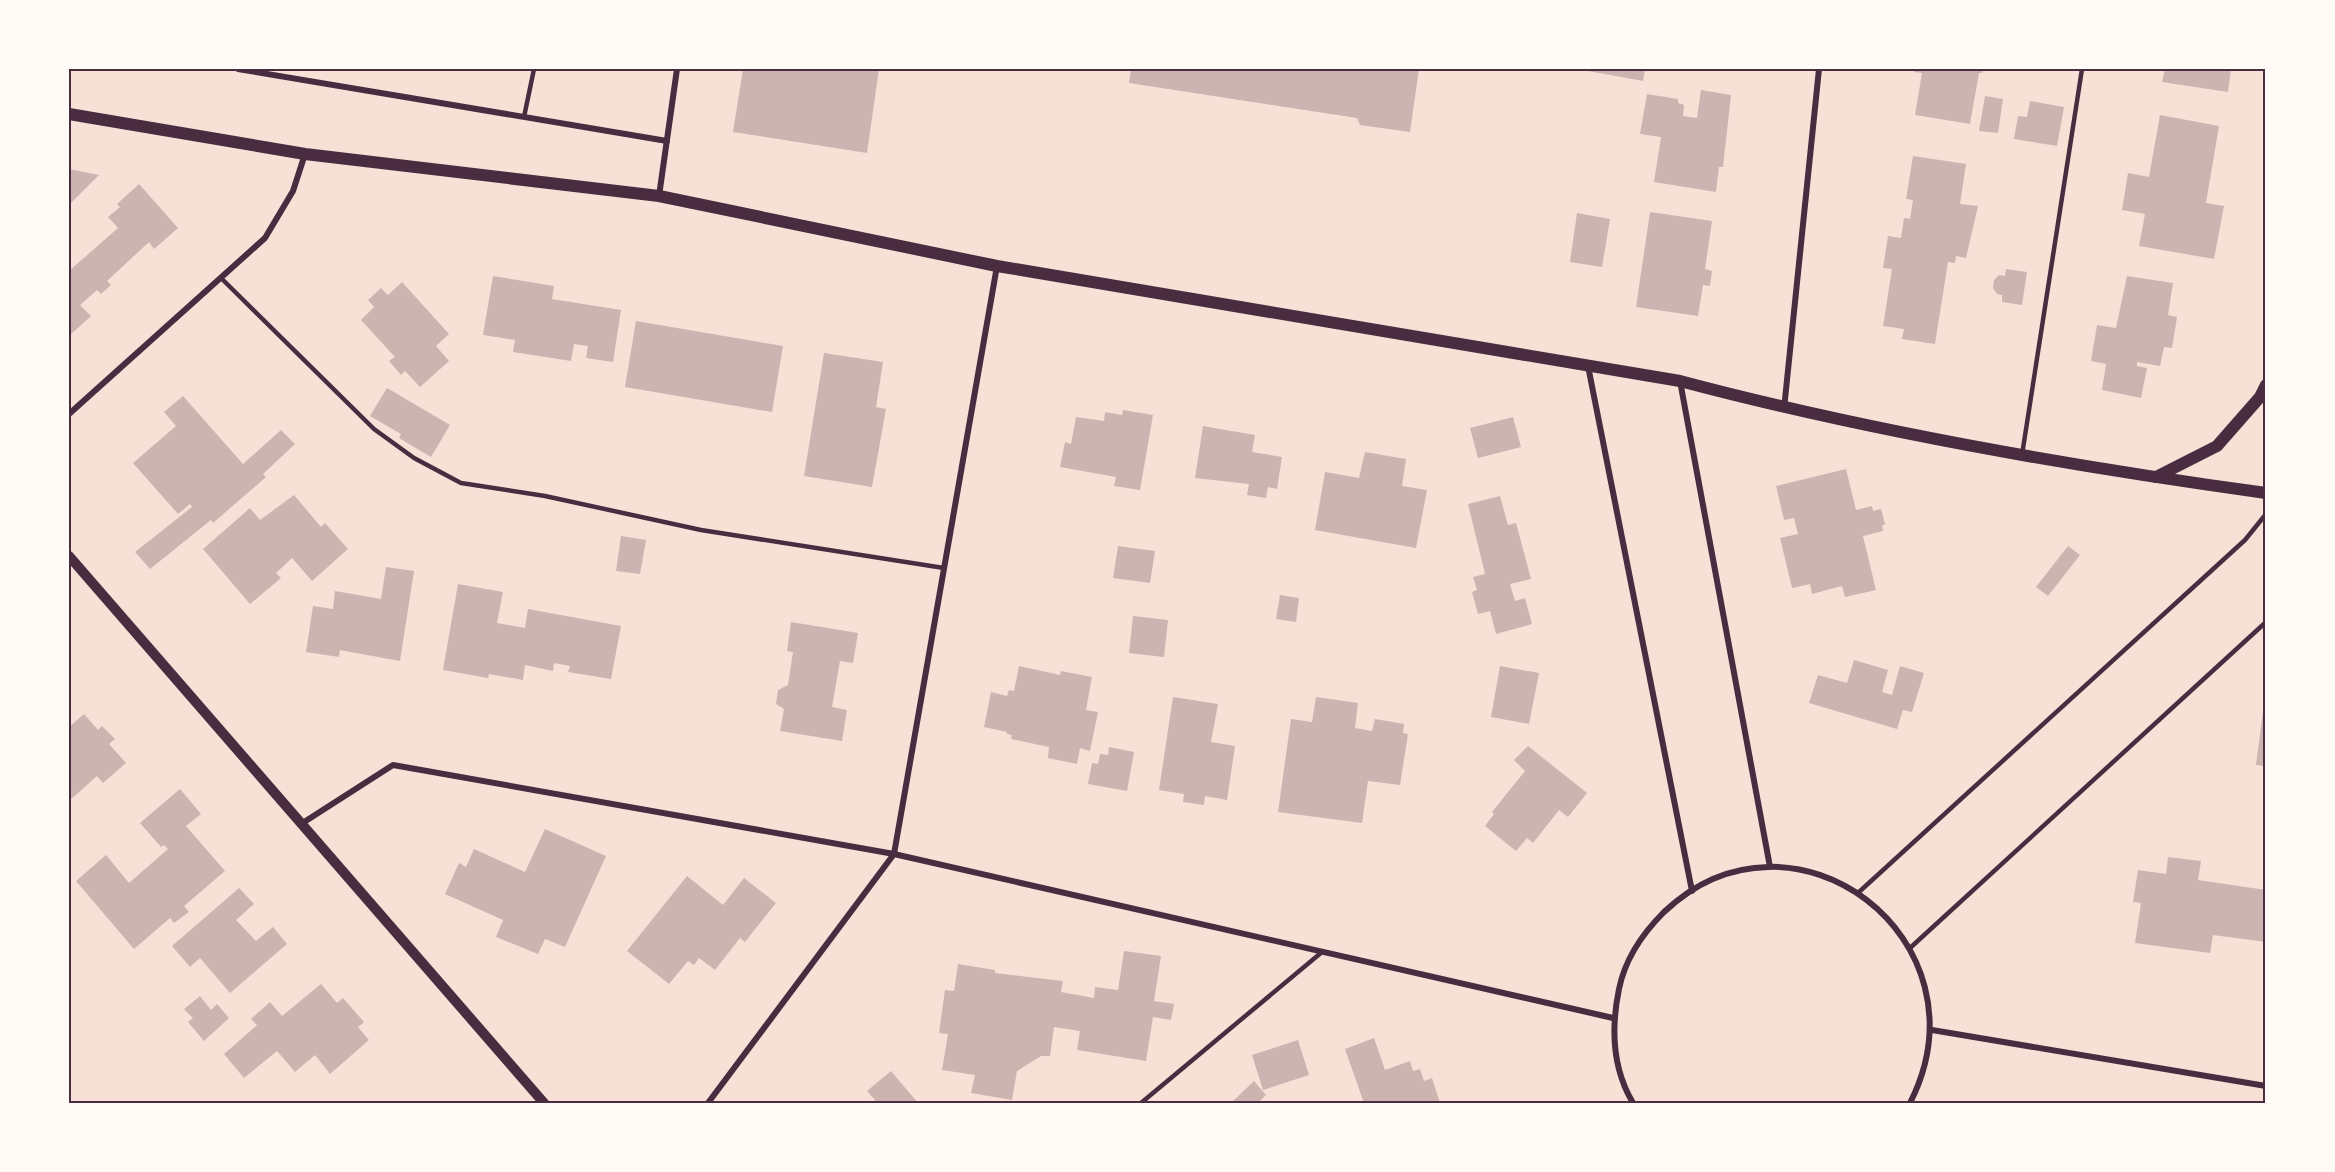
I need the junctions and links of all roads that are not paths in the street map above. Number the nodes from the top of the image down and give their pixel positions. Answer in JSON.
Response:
{"nodes":[{"id":1,"x":238,"y":69,"type":"edge"},
{"id":2,"x":534,"y":69,"type":"edge"},
{"id":3,"x":677,"y":69,"type":"edge"},
{"id":4,"x":1819,"y":69,"type":"edge"},
{"id":5,"x":2082,"y":69,"type":"edge"},
{"id":6,"x":278,"y":72,"type":"edge"},
{"id":7,"x":69,"y":114,"type":"edge"},
{"id":8,"x":524,"y":117,"type":"junction"},
{"id":9,"x":667,"y":141,"type":"junction"},
{"id":10,"x":305,"y":154,"type":"junction"},
{"id":11,"x":658,"y":196,"type":"junction"},
{"id":12,"x":997,"y":266,"type":"junction"},
{"id":13,"x":221,"y":278,"type":"junction"},
{"id":14,"x":1588,"y":365,"type":"junction"},
{"id":15,"x":1680,"y":381,"type":"junction"},
{"id":16,"x":2266,"y":385,"type":"edge"},
{"id":17,"x":1784,"y":409,"type":"junction"},
{"id":18,"x":69,"y":414,"type":"edge"},
{"id":19,"x":2022,"y":455,"type":"junction"},
{"id":20,"x":2156,"y":477,"type":"junction"},
{"id":21,"x":2266,"y":493,"type":"edge"},
{"id":22,"x":2266,"y":514,"type":"edge"},
{"id":23,"x":69,"y":556,"type":"edge"},
{"id":24,"x":944,"y":568,"type":"junction"},
{"id":25,"x":2266,"y":622,"type":"edge"},
{"id":26,"x":300,"y":825,"type":"junction"},
{"id":27,"x":894,"y":854,"type":"junction"},
{"id":28,"x":1770,"y":867,"type":"junction"},
{"id":29,"x":1692,"y":891,"type":"junction"},
{"id":30,"x":1859,"y":892,"type":"junction"},
{"id":31,"x":1910,"y":948,"type":"junction"},
{"id":32,"x":1322,"y":952,"type":"junction"},
{"id":33,"x":1613,"y":1018,"type":"junction"},
{"id":34,"x":1932,"y":1030,"type":"junction"},
{"id":35,"x":2266,"y":1086,"type":"edge"},
{"id":36,"x":544,"y":1103,"type":"edge"},
{"id":37,"x":708,"y":1103,"type":"edge"},
{"id":38,"x":1142,"y":1103,"type":"edge"},
{"id":39,"x":1633,"y":1103,"type":"edge"},
{"id":40,"x":1910,"y":1103,"type":"edge"}],
"edges":[{"from":1,"to":6,"type":"street"},
{"from":2,"to":8,"type":"lane"},
{"from":3,"to":9,"type":"street"},
{"from":4,"to":17,"type":"street"},
{"from":5,"to":19,"type":"lane"},
{"from":6,"to":8,"type":"street"},
{"from":7,"to":10,"type":"main road"},
{"from":8,"to":9,"type":"street"},
{"from":9,"to":11,"type":"street"},
{"from":10,"to":11,"type":"main road"},
{"from":10,"to":13,"type":"street"},
{"from":11,"to":12,"type":"main road"},
{"from":12,"to":14,"type":"main road"},
{"from":12,"to":24,"type":"street"},
{"from":13,"to":18,"type":"street"},
{"from":13,"to":24,"type":"lane"},
{"from":14,"to":15,"type":"main road"},
{"from":14,"to":29,"type":"street"},
{"from":15,"to":17,"type":"main road"},
{"from":15,"to":28,"type":"street"},
{"from":16,"to":20,"type":"main road"},
{"from":17,"to":19,"type":"main road"},
{"from":19,"to":20,"type":"main road"},
{"from":20,"to":21,"type":"main road"},
{"from":22,"to":30,"type":"lane"},
{"from":23,"to":26,"type":"street"},
{"from":24,"to":27,"type":"street"},
{"from":25,"to":31,"type":"lane"},
{"from":26,"to":27,"type":"street"},
{"from":26,"to":36,"type":"street"},
{"from":27,"to":32,"type":"street"},
{"from":27,"to":37,"type":"street"},
{"from":28,"to":29,"type":"street"},
{"from":28,"to":30,"type":"street"},
{"from":29,"to":33,"type":"street"},
{"from":30,"to":31,"type":"street"},
{"from":31,"to":34,"type":"street"},
{"from":32,"to":33,"type":"street"},
{"from":32,"to":38,"type":"lane"},
{"from":33,"to":39,"type":"street"},
{"from":34,"to":35,"type":"street"},
{"from":34,"to":40,"type":"street"}]}
